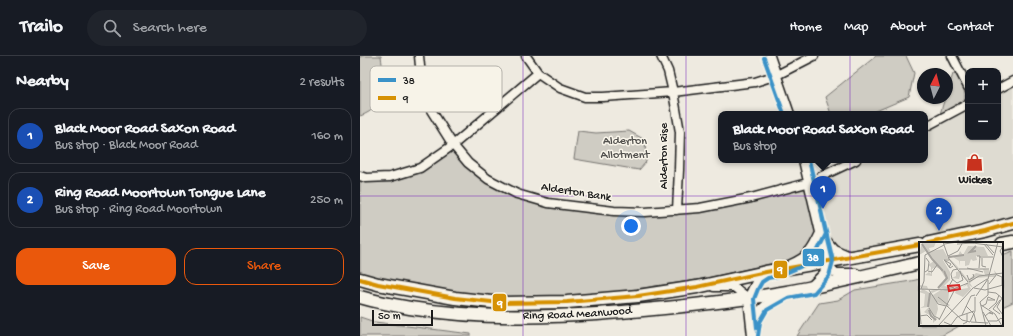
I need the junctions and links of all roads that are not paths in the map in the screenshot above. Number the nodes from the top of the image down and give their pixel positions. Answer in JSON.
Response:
{"nodes":[{"id":1,"x":419,"y":56,"type":"edge"},
{"id":2,"x":526,"y":56,"type":"edge"},
{"id":3,"x":661,"y":56,"type":"edge"},
{"id":4,"x":770,"y":56,"type":"edge"},
{"id":5,"x":814,"y":56,"type":"edge"},
{"id":6,"x":952,"y":56,"type":"edge"},
{"id":7,"x":420,"y":66,"type":"edge"},
{"id":8,"x":538,"y":73,"type":"junction"},
{"id":9,"x":776,"y":75,"type":"junction"},
{"id":10,"x":965,"y":81,"type":"edge"},
{"id":11,"x":1013,"y":81,"type":"edge"},
{"id":12,"x":1001,"y":87,"type":"edge"},
{"id":13,"x":673,"y":92,"type":"junction"},
{"id":14,"x":502,"y":103,"type":"edge"},
{"id":15,"x":965,"y":106,"type":"edge"},
{"id":16,"x":789,"y":111,"type":"edge"},
{"id":17,"x":432,"y":112,"type":"edge"},
{"id":18,"x":492,"y":112,"type":"edge"},
{"id":19,"x":928,"y":125,"type":"edge"},
{"id":20,"x":453,"y":145,"type":"junction"},
{"id":21,"x":804,"y":163,"type":"edge"},
{"id":22,"x":849,"y":163,"type":"edge"},
{"id":23,"x":360,"y":176,"type":"edge"},
{"id":24,"x":807,"y":182,"type":"junction"},
{"id":25,"x":676,"y":210,"type":"junction"},
{"id":26,"x":1013,"y":223,"type":"edge"},
{"id":27,"x":820,"y":233,"type":"junction"},
{"id":28,"x":934,"y":242,"type":"edge"},
{"id":29,"x":1013,"y":242,"type":"edge"},
{"id":30,"x":1003,"y":244,"type":"edge"},
{"id":31,"x":919,"y":245,"type":"edge"},
{"id":32,"x":852,"y":258,"type":"junction"},
{"id":33,"x":827,"y":262,"type":"junction"},
{"id":34,"x":919,"y":263,"type":"edge"},
{"id":35,"x":772,"y":271,"type":"junction"},
{"id":36,"x":877,"y":273,"type":"junction"},
{"id":37,"x":360,"y":279,"type":"edge"},
{"id":38,"x":697,"y":287,"type":"junction"},
{"id":39,"x":810,"y":288,"type":"junction"},
{"id":40,"x":786,"y":292,"type":"junction"},
{"id":41,"x":360,"y":297,"type":"edge"},
{"id":42,"x":748,"y":298,"type":"junction"},
{"id":43,"x":752,"y":334,"type":"edge"}],
"edges":[{"from":1,"to":7,"type":"street","name":"Alderton Bank"},
{"from":2,"to":8,"type":"street"},
{"from":3,"to":13,"type":"street","name":"Alderton Rise"},
{"from":4,"to":9,"type":"street"},
{"from":5,"to":9,"type":"street"},
{"from":6,"to":10,"type":"street"},
{"from":8,"to":13,"type":"street"},
{"from":8,"to":14,"type":"street"},
{"from":9,"to":13,"type":"street"},
{"from":9,"to":16,"type":"street"},
{"from":11,"to":12,"type":"street"},
{"from":13,"to":25,"type":"street","name":"Alderton Rise"},
{"from":15,"to":19,"type":"street"},
{"from":17,"to":20,"type":"street","name":"Alderton Bank"},
{"from":18,"to":20,"type":"street"},
{"from":20,"to":23,"type":"street"},
{"from":20,"to":25,"type":"street","name":"Alderton Bank"},
{"from":21,"to":24,"type":"street"},
{"from":22,"to":24,"type":"street","name":"Alderton Bank"},
{"from":24,"to":25,"type":"street","name":"Alderton Bank"},
{"from":24,"to":27,"type":"street"},
{"from":26,"to":28,"type":"highway"},
{"from":27,"to":32,"type":"street"},
{"from":27,"to":33,"type":"street"},
{"from":27,"to":35,"type":"street"},
{"from":29,"to":30,"type":"highway"},
{"from":31,"to":32,"type":"highway","name":"Ring Road Meanwood"},
{"from":32,"to":33,"type":"highway","name":"Ring Road Meanwood"},
{"from":33,"to":35,"type":"highway","name":"Ring Road Meanwood"},
{"from":33,"to":36,"type":"street"},
{"from":33,"to":39,"type":"street"},
{"from":34,"to":36,"type":"highway"},
{"from":35,"to":38,"type":"highway","name":"Ring Road Meanwood"},
{"from":35,"to":42,"type":"street"},
{"from":36,"to":39,"type":"highway"},
{"from":37,"to":38,"type":"highway","name":"Ring Road Meanwood"},
{"from":38,"to":42,"type":"street","name":"Ring Road Meanwood"},
{"from":39,"to":40,"type":"highway"},
{"from":40,"to":42,"type":"highway"},
{"from":40,"to":43,"type":"street"},
{"from":41,"to":42,"type":"highway","name":"Ring Road Meanwood"},
{"from":42,"to":43,"type":"street"}]}
